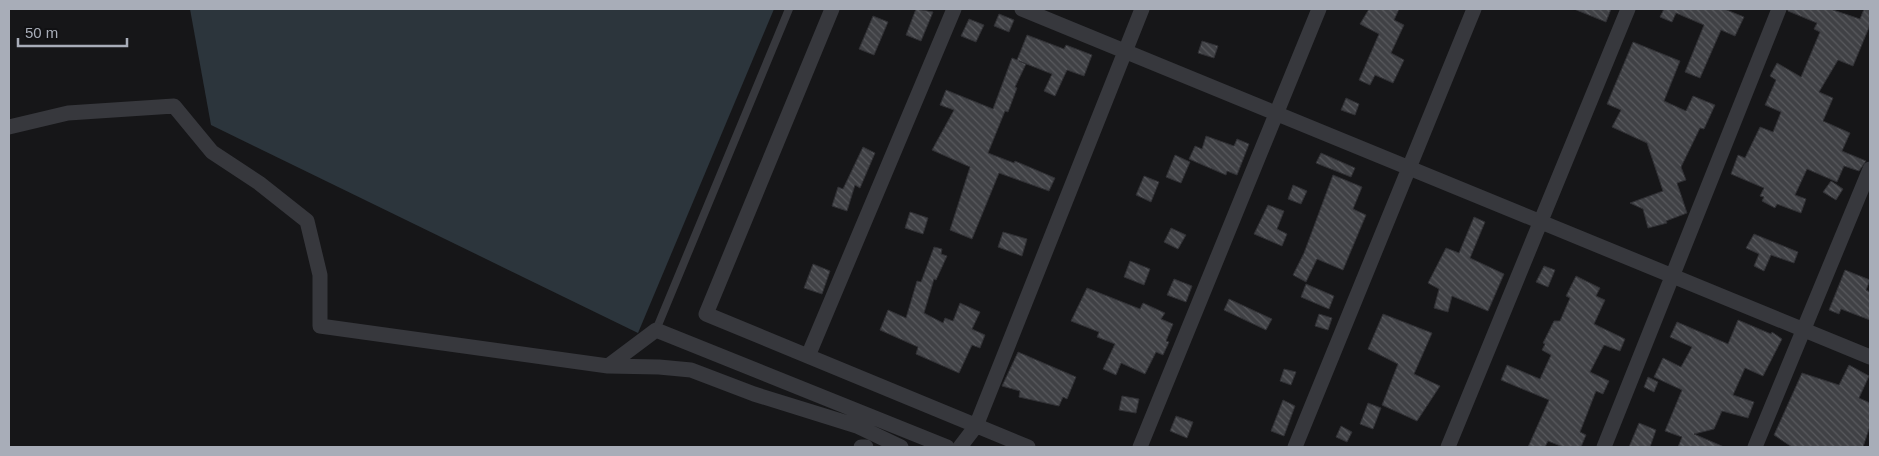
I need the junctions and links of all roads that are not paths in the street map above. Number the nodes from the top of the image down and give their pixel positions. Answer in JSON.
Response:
{"nodes":[{"id":1,"x":789,"y":9,"type":"edge"},
{"id":2,"x":832,"y":9,"type":"edge"},
{"id":3,"x":954,"y":9,"type":"edge"},
{"id":4,"x":1022,"y":9,"type":"edge"},
{"id":5,"x":1142,"y":9,"type":"edge"},
{"id":6,"x":1319,"y":9,"type":"edge"},
{"id":7,"x":1474,"y":9,"type":"edge"},
{"id":8,"x":1628,"y":9,"type":"edge"},
{"id":9,"x":1779,"y":9,"type":"edge"},
{"id":10,"x":1125,"y":51,"type":"junction"},
{"id":11,"x":1275,"y":113,"type":"junction"},
{"id":12,"x":9,"y":127,"type":"edge"},
{"id":13,"x":1409,"y":168,"type":"junction"},
{"id":14,"x":1870,"y":169,"type":"edge"},
{"id":15,"x":1542,"y":222,"type":"junction"},
{"id":16,"x":1674,"y":276,"type":"junction"},
{"id":17,"x":656,"y":330,"type":"junction"},
{"id":18,"x":1803,"y":330,"type":"junction"},
{"id":19,"x":808,"y":356,"type":"junction"},
{"id":20,"x":1870,"y":357,"type":"edge"},
{"id":21,"x":608,"y":366,"type":"junction"},
{"id":22,"x":976,"y":426,"type":"junction"},
{"id":23,"x":861,"y":447,"type":"edge"},
{"id":24,"x":866,"y":447,"type":"edge"},
{"id":25,"x":901,"y":447,"type":"edge"},
{"id":26,"x":947,"y":447,"type":"edge"},
{"id":27,"x":960,"y":447,"type":"edge"},
{"id":28,"x":1028,"y":447,"type":"edge"},
{"id":29,"x":1140,"y":447,"type":"edge"},
{"id":30,"x":1295,"y":447,"type":"edge"},
{"id":31,"x":1448,"y":447,"type":"edge"},
{"id":32,"x":1604,"y":447,"type":"edge"},
{"id":33,"x":1755,"y":447,"type":"edge"}],
"edges":[{"from":1,"to":17,"type":"lane"},
{"from":2,"to":19,"type":"street"},
{"from":3,"to":19,"type":"street"},
{"from":4,"to":10,"type":"street"},
{"from":5,"to":10,"type":"street"},
{"from":6,"to":11,"type":"street"},
{"from":7,"to":13,"type":"street"},
{"from":8,"to":15,"type":"street"},
{"from":9,"to":16,"type":"street"},
{"from":10,"to":11,"type":"street"},
{"from":10,"to":22,"type":"street"},
{"from":11,"to":13,"type":"street"},
{"from":11,"to":29,"type":"street"},
{"from":12,"to":21,"type":"street"},
{"from":13,"to":15,"type":"street"},
{"from":13,"to":30,"type":"street"},
{"from":14,"to":18,"type":"street"},
{"from":15,"to":16,"type":"street"},
{"from":15,"to":31,"type":"street"},
{"from":16,"to":18,"type":"street"},
{"from":16,"to":32,"type":"street"},
{"from":17,"to":21,"type":"street"},
{"from":17,"to":26,"type":"street"},
{"from":18,"to":20,"type":"street"},
{"from":18,"to":33,"type":"street"},
{"from":19,"to":22,"type":"street"},
{"from":21,"to":25,"type":"street"},
{"from":22,"to":27,"type":"street"},
{"from":22,"to":28,"type":"street"},
{"from":23,"to":24,"type":"street"}]}
